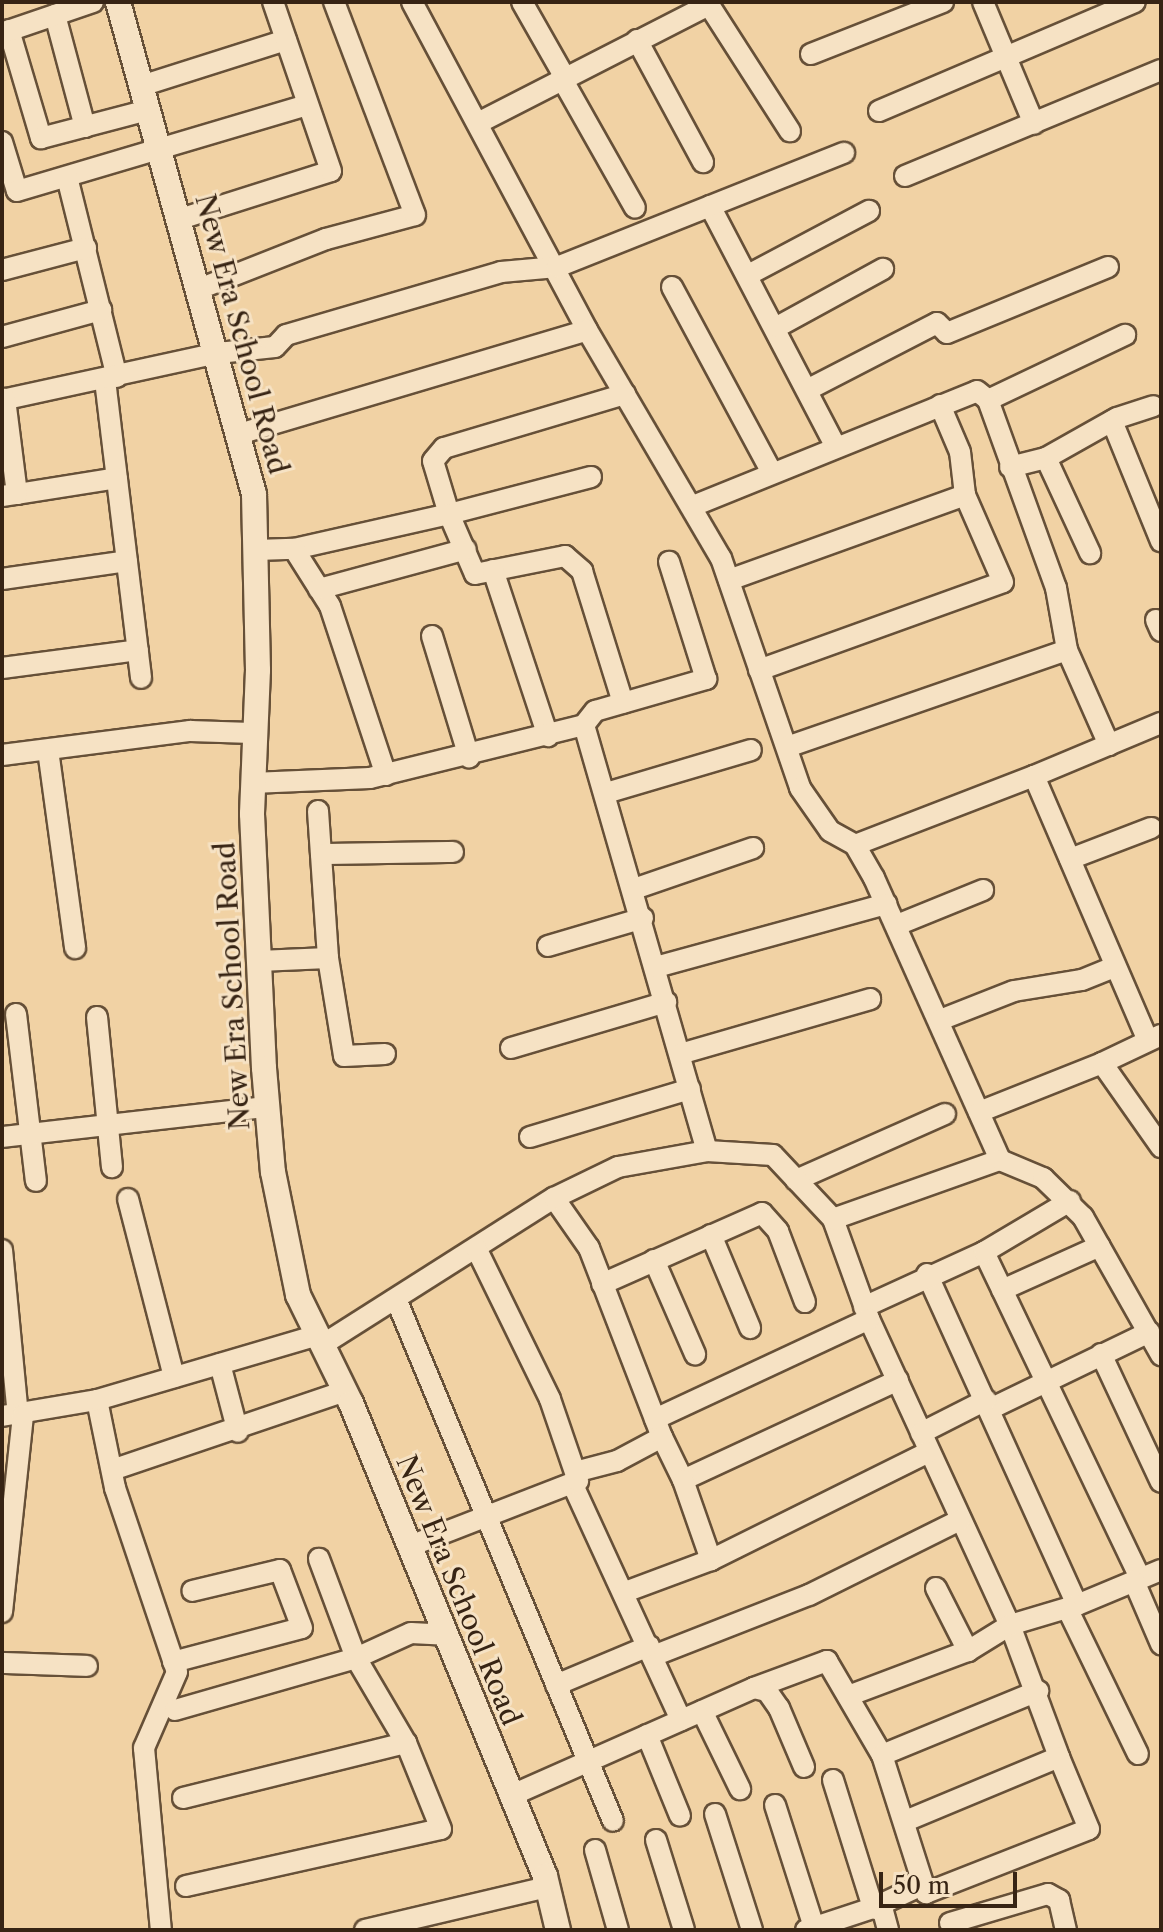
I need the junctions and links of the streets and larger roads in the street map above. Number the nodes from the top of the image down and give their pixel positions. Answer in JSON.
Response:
{"nodes":[{"id":1,"x":93,"y":2,"type":"edge"},
{"id":2,"x":118,"y":2,"type":"edge"},
{"id":3,"x":273,"y":2,"type":"edge"},
{"id":4,"x":334,"y":2,"type":"edge"},
{"id":5,"x":412,"y":2,"type":"edge"},
{"id":6,"x":522,"y":2,"type":"edge"},
{"id":7,"x":943,"y":2,"type":"edge"},
{"id":8,"x":983,"y":2,"type":"edge"},
{"id":9,"x":1135,"y":2,"type":"edge"},
{"id":10,"x":708,"y":3,"type":"edge"},
{"id":11,"x":55,"y":15,"type":"junction"},
{"id":12,"x":5,"y":32,"type":"edge"},
{"id":13,"x":286,"y":40,"type":"junction"},
{"id":14,"x":637,"y":40,"type":"junction"},
{"id":15,"x":811,"y":54,"type":"dead end"},
{"id":16,"x":1004,"y":59,"type":"junction"},
{"id":17,"x":1161,"y":70,"type":"edge"},
{"id":18,"x":562,"y":77,"type":"junction"},
{"id":19,"x":145,"y":98,"type":"junction"},
{"id":20,"x":308,"y":105,"type":"junction"},
{"id":21,"x":879,"y":111,"type":"dead end"},
{"id":22,"x":478,"y":123,"type":"junction"},
{"id":23,"x":1034,"y":124,"type":"junction"},
{"id":24,"x":85,"y":127,"type":"junction"},
{"id":25,"x":790,"y":131,"type":"dead end"},
{"id":26,"x":2,"y":142,"type":"edge"},
{"id":27,"x":160,"y":152,"type":"junction"},
{"id":28,"x":844,"y":153,"type":"dead end"},
{"id":29,"x":703,"y":162,"type":"dead end"},
{"id":30,"x":905,"y":176,"type":"dead end"},
{"id":31,"x":67,"y":177,"type":"junction"},
{"id":32,"x":9,"y":193,"type":"edge"},
{"id":33,"x":710,"y":206,"type":"junction"},
{"id":34,"x":635,"y":208,"type":"dead end"},
{"id":35,"x":869,"y":211,"type":"dead end"},
{"id":36,"x":180,"y":219,"type":"junction"},
{"id":37,"x":86,"y":248,"type":"junction"},
{"id":38,"x":557,"y":267,"type":"junction"},
{"id":39,"x":1108,"y":267,"type":"dead end"},
{"id":40,"x":883,"y":269,"type":"dead end"},
{"id":41,"x":2,"y":270,"type":"edge"},
{"id":42,"x":748,"y":275,"type":"junction"},
{"id":43,"x":672,"y":287,"type":"dead end"},
{"id":44,"x":199,"y":289,"type":"junction"},
{"id":45,"x":101,"y":310,"type":"junction"},
{"id":46,"x":777,"y":327,"type":"junction"},
{"id":47,"x":587,"y":330,"type":"junction"},
{"id":48,"x":1125,"y":335,"type":"dead end"},
{"id":49,"x":2,"y":337,"type":"edge"},
{"id":50,"x":218,"y":353,"type":"junction"},
{"id":51,"x":111,"y":378,"type":"junction"},
{"id":52,"x":807,"y":390,"type":"junction"},
{"id":53,"x":625,"y":394,"type":"junction"},
{"id":54,"x":3,"y":400,"type":"edge"},
{"id":55,"x":988,"y":400,"type":"junction"},
{"id":56,"x":940,"y":405,"type":"junction"},
{"id":57,"x":1153,"y":406,"type":"dead end"},
{"id":58,"x":1112,"y":421,"type":"junction"},
{"id":59,"x":239,"y":434,"type":"junction"},
{"id":60,"x":835,"y":445,"type":"junction"},
{"id":61,"x":1046,"y":458,"type":"junction"},
{"id":62,"x":1010,"y":467,"type":"junction"},
{"id":63,"x":771,"y":471,"type":"junction"},
{"id":64,"x":591,"y":477,"type":"dead end"},
{"id":65,"x":117,"y":478,"type":"junction"},
{"id":66,"x":9,"y":495,"type":"edge"},
{"id":67,"x":965,"y":495,"type":"junction"},
{"id":68,"x":693,"y":506,"type":"junction"},
{"id":69,"x":449,"y":514,"type":"junction"},
{"id":70,"x":1161,"y":541,"type":"edge"},
{"id":71,"x":294,"y":549,"type":"junction"},
{"id":72,"x":466,"y":549,"type":"junction"},
{"id":73,"x":256,"y":550,"type":"junction"},
{"id":74,"x":1090,"y":553,"type":"dead end"},
{"id":75,"x":127,"y":561,"type":"junction"},
{"id":76,"x":669,"y":562,"type":"dead end"},
{"id":77,"x":493,"y":570,"type":"junction"},
{"id":78,"x":2,"y":579,"type":"edge"},
{"id":79,"x":729,"y":580,"type":"junction"},
{"id":80,"x":319,"y":589,"type":"junction"},
{"id":81,"x":432,"y":636,"type":"dead end"},
{"id":82,"x":138,"y":650,"type":"junction"},
{"id":83,"x":1067,"y":650,"type":"junction"},
{"id":84,"x":2,"y":668,"type":"edge"},
{"id":85,"x":759,"y":670,"type":"junction"},
{"id":86,"x":141,"y":678,"type":"dead end"},
{"id":87,"x":623,"y":703,"type":"junction"},
{"id":88,"x":1161,"y":723,"type":"edge"},
{"id":89,"x":584,"y":725,"type":"junction"},
{"id":90,"x":252,"y":733,"type":"junction"},
{"id":91,"x":548,"y":736,"type":"junction"},
{"id":92,"x":1109,"y":745,"type":"junction"},
{"id":93,"x":787,"y":747,"type":"junction"},
{"id":94,"x":48,"y":750,"type":"junction"},
{"id":95,"x":751,"y":750,"type":"dead end"},
{"id":96,"x":2,"y":755,"type":"edge"},
{"id":97,"x":469,"y":757,"type":"junction"},
{"id":98,"x":386,"y":775,"type":"junction"},
{"id":99,"x":1034,"y":776,"type":"junction"},
{"id":100,"x":252,"y":783,"type":"junction"},
{"id":101,"x":606,"y":793,"type":"junction"},
{"id":102,"x":318,"y":811,"type":"dead end"},
{"id":103,"x":1151,"y":828,"type":"dead end"},
{"id":104,"x":855,"y":845,"type":"junction"},
{"id":105,"x":753,"y":848,"type":"dead end"},
{"id":106,"x":453,"y":852,"type":"dead end"},
{"id":107,"x":321,"y":854,"type":"junction"},
{"id":108,"x":1070,"y":859,"type":"junction"},
{"id":109,"x":634,"y":889,"type":"junction"},
{"id":110,"x":983,"y":890,"type":"dead end"},
{"id":111,"x":887,"y":904,"type":"junction"},
{"id":112,"x":643,"y":918,"type":"junction"},
{"id":113,"x":897,"y":925,"type":"junction"},
{"id":114,"x":548,"y":946,"type":"dead end"},
{"id":115,"x":75,"y":948,"type":"dead end"},
{"id":116,"x":328,"y":958,"type":"junction"},
{"id":117,"x":259,"y":961,"type":"junction"},
{"id":118,"x":656,"y":967,"type":"junction"},
{"id":119,"x":1114,"y":967,"type":"junction"},
{"id":120,"x":870,"y":999,"type":"dead end"},
{"id":121,"x":666,"y":1002,"type":"junction"},
{"id":122,"x":16,"y":1014,"type":"dead end"},
{"id":123,"x":97,"y":1017,"type":"dead end"},
{"id":124,"x":940,"y":1020,"type":"junction"},
{"id":125,"x":1155,"y":1038,"type":"edge"},
{"id":126,"x":511,"y":1048,"type":"dead end"},
{"id":127,"x":385,"y":1054,"type":"dead end"},
{"id":128,"x":680,"y":1054,"type":"junction"},
{"id":129,"x":1102,"y":1063,"type":"junction"},
{"id":130,"x":690,"y":1089,"type":"junction"},
{"id":131,"x":267,"y":1107,"type":"junction"},
{"id":132,"x":979,"y":1112,"type":"junction"},
{"id":133,"x":945,"y":1114,"type":"dead end"},
{"id":134,"x":108,"y":1125,"type":"junction"},
{"id":135,"x":32,"y":1134,"type":"junction"},
{"id":136,"x":2,"y":1137,"type":"edge"},
{"id":137,"x":530,"y":1137,"type":"dead end"},
{"id":138,"x":1161,"y":1147,"type":"edge"},
{"id":139,"x":707,"y":1151,"type":"junction"},
{"id":140,"x":1000,"y":1160,"type":"junction"},
{"id":141,"x":112,"y":1167,"type":"dead end"},
{"id":142,"x":796,"y":1180,"type":"junction"},
{"id":143,"x":36,"y":1181,"type":"dead end"},
{"id":144,"x":554,"y":1198,"type":"junction"},
{"id":145,"x":128,"y":1199,"type":"dead end"},
{"id":146,"x":1070,"y":1201,"type":"junction"},
{"id":147,"x":833,"y":1219,"type":"junction"},
{"id":148,"x":711,"y":1235,"type":"junction"},
{"id":149,"x":1100,"y":1246,"type":"junction"},
{"id":150,"x":476,"y":1248,"type":"junction"},
{"id":151,"x":2,"y":1250,"type":"edge"},
{"id":152,"x":984,"y":1252,"type":"junction"},
{"id":153,"x":654,"y":1260,"type":"junction"},
{"id":154,"x":927,"y":1274,"type":"junction"},
{"id":155,"x":602,"y":1284,"type":"junction"},
{"id":156,"x":1002,"y":1290,"type":"junction"},
{"id":157,"x":396,"y":1299,"type":"junction"},
{"id":158,"x":805,"y":1302,"type":"dead end"},
{"id":159,"x":866,"y":1313,"type":"junction"},
{"id":160,"x":750,"y":1328,"type":"dead end"},
{"id":161,"x":1149,"y":1332,"type":"junction"},
{"id":162,"x":320,"y":1340,"type":"junction"},
{"id":163,"x":695,"y":1354,"type":"dead end"},
{"id":164,"x":1101,"y":1354,"type":"junction"},
{"id":165,"x":1161,"y":1355,"type":"edge"},
{"id":166,"x":220,"y":1364,"type":"junction"},
{"id":167,"x":174,"y":1377,"type":"junction"},
{"id":168,"x":1045,"y":1379,"type":"junction"},
{"id":169,"x":898,"y":1380,"type":"junction"},
{"id":170,"x":346,"y":1391,"type":"junction"},
{"id":171,"x":97,"y":1400,"type":"junction"},
{"id":172,"x":988,"y":1404,"type":"junction"},
{"id":173,"x":14,"y":1416,"type":"edge"},
{"id":174,"x":659,"y":1428,"type":"junction"},
{"id":175,"x":238,"y":1432,"type":"junction"},
{"id":176,"x":925,"y":1442,"type":"junction"},
{"id":177,"x":112,"y":1470,"type":"junction"},
{"id":178,"x":574,"y":1478,"type":"junction"},
{"id":179,"x":683,"y":1480,"type":"junction"},
{"id":180,"x":1161,"y":1482,"type":"edge"},
{"id":181,"x":488,"y":1515,"type":"junction"},
{"id":182,"x":960,"y":1520,"type":"junction"},
{"id":183,"x":6,"y":1533,"type":"edge"},
{"id":184,"x":410,"y":1546,"type":"junction"},
{"id":185,"x":319,"y":1559,"type":"dead end"},
{"id":186,"x":711,"y":1560,"type":"junction"},
{"id":187,"x":1161,"y":1570,"type":"edge"},
{"id":188,"x":1137,"y":1580,"type":"junction"},
{"id":189,"x":936,"y":1588,"type":"dead end"},
{"id":190,"x":192,"y":1591,"type":"dead end"},
{"id":191,"x":625,"y":1592,"type":"junction"},
{"id":192,"x":3,"y":1602,"type":"edge"},
{"id":193,"x":1073,"y":1607,"type":"junction"},
{"id":194,"x":1010,"y":1625,"type":"junction"},
{"id":195,"x":445,"y":1635,"type":"junction"},
{"id":196,"x":1161,"y":1644,"type":"edge"},
{"id":197,"x":651,"y":1651,"type":"junction"},
{"id":198,"x":968,"y":1651,"type":"junction"},
{"id":199,"x":356,"y":1658,"type":"junction"},
{"id":200,"x":173,"y":1662,"type":"junction"},
{"id":201,"x":2,"y":1663,"type":"edge"},
{"id":202,"x":87,"y":1666,"type":"dead end"},
{"id":203,"x":556,"y":1685,"type":"junction"},
{"id":204,"x":754,"y":1688,"type":"junction"},
{"id":205,"x":1038,"y":1691,"type":"junction"},
{"id":206,"x":848,"y":1696,"type":"junction"},
{"id":207,"x":175,"y":1710,"type":"dead end"},
{"id":208,"x":702,"y":1711,"type":"junction"},
{"id":209,"x":681,"y":1720,"type":"junction"},
{"id":210,"x":647,"y":1735,"type":"junction"},
{"id":211,"x":406,"y":1743,"type":"junction"},
{"id":212,"x":1138,"y":1754,"type":"dead end"},
{"id":213,"x":882,"y":1755,"type":"junction"},
{"id":214,"x":1059,"y":1757,"type":"junction"},
{"id":215,"x":586,"y":1762,"type":"junction"},
{"id":216,"x":804,"y":1767,"type":"dead end"},
{"id":217,"x":833,"y":1780,"type":"dead end"},
{"id":218,"x":740,"y":1789,"type":"dead end"},
{"id":219,"x":510,"y":1796,"type":"junction"},
{"id":220,"x":183,"y":1798,"type":"dead end"},
{"id":221,"x":775,"y":1805,"type":"dead end"},
{"id":222,"x":715,"y":1814,"type":"dead end"},
{"id":223,"x":680,"y":1816,"type":"dead end"},
{"id":224,"x":613,"y":1821,"type":"dead end"},
{"id":225,"x":905,"y":1821,"type":"junction"},
{"id":226,"x":656,"y":1840,"type":"dead end"},
{"id":227,"x":595,"y":1850,"type":"dead end"},
{"id":228,"x":924,"y":1884,"type":"junction"},
{"id":229,"x":186,"y":1886,"type":"dead end"},
{"id":230,"x":547,"y":1887,"type":"junction"},
{"id":231,"x":873,"y":1908,"type":"junction"},
{"id":232,"x":457,"y":1909,"type":"junction"},
{"id":233,"x":950,"y":1923,"type":"dead end"},
{"id":234,"x":400,"y":1926,"type":"edge"},
{"id":235,"x":812,"y":1929,"type":"edge"},
{"id":236,"x":161,"y":1930,"type":"edge"},
{"id":237,"x":365,"y":1930,"type":"edge"},
{"id":238,"x":462,"y":1930,"type":"edge"},
{"id":239,"x":558,"y":1930,"type":"edge"},
{"id":240,"x":618,"y":1930,"type":"edge"},
{"id":241,"x":684,"y":1930,"type":"edge"},
{"id":242,"x":752,"y":1930,"type":"edge"},
{"id":243,"x":888,"y":1930,"type":"edge"},
{"id":244,"x":1066,"y":1930,"type":"edge"}],
"edges":[{"from":1,"to":11,"type":"street"},
{"from":2,"to":19,"type":"street","name":"New Era School Road"},
{"from":3,"to":13,"type":"street"},
{"from":4,"to":44,"type":"street"},
{"from":5,"to":22,"type":"street"},
{"from":6,"to":18,"type":"street"},
{"from":7,"to":15,"type":"street"},
{"from":8,"to":16,"type":"street"},
{"from":9,"to":16,"type":"street"},
{"from":10,"to":14,"type":"street"},
{"from":10,"to":25,"type":"street"},
{"from":11,"to":12,"type":"street"},
{"from":11,"to":24,"type":"street"},
{"from":12,"to":24,"type":"street"},
{"from":13,"to":19,"type":"street"},
{"from":13,"to":20,"type":"street"},
{"from":14,"to":18,"type":"street"},
{"from":14,"to":29,"type":"street"},
{"from":16,"to":21,"type":"street"},
{"from":16,"to":23,"type":"street"},
{"from":17,"to":23,"type":"street"},
{"from":18,"to":22,"type":"street"},
{"from":18,"to":34,"type":"street"},
{"from":19,"to":24,"type":"street"},
{"from":19,"to":27,"type":"street","name":"New Era School Road"},
{"from":20,"to":27,"type":"street"},
{"from":20,"to":36,"type":"street"},
{"from":22,"to":38,"type":"street"},
{"from":23,"to":30,"type":"street"},
{"from":26,"to":32,"type":"street"},
{"from":27,"to":31,"type":"street"},
{"from":27,"to":36,"type":"street","name":"New Era School Road"},
{"from":28,"to":33,"type":"street"},
{"from":31,"to":32,"type":"street"},
{"from":31,"to":37,"type":"street"},
{"from":33,"to":38,"type":"street"},
{"from":33,"to":42,"type":"street"},
{"from":35,"to":42,"type":"street"},
{"from":36,"to":44,"type":"street","name":"New Era School Road"},
{"from":37,"to":41,"type":"street"},
{"from":37,"to":45,"type":"street"},
{"from":38,"to":47,"type":"street"},
{"from":38,"to":50,"type":"street"},
{"from":39,"to":52,"type":"street"},
{"from":40,"to":46,"type":"street"},
{"from":42,"to":46,"type":"street"},
{"from":43,"to":63,"type":"street"},
{"from":44,"to":50,"type":"street","name":"New Era School Road"},
{"from":45,"to":49,"type":"street"},
{"from":45,"to":51,"type":"street"},
{"from":46,"to":52,"type":"street"},
{"from":47,"to":53,"type":"street"},
{"from":47,"to":59,"type":"street"},
{"from":48,"to":55,"type":"street"},
{"from":50,"to":51,"type":"street"},
{"from":50,"to":59,"type":"street","name":"New Era School Road"},
{"from":51,"to":54,"type":"street"},
{"from":51,"to":65,"type":"street"},
{"from":52,"to":60,"type":"street"},
{"from":53,"to":68,"type":"street"},
{"from":53,"to":69,"type":"street"},
{"from":54,"to":66,"type":"street"},
{"from":55,"to":56,"type":"street"},
{"from":55,"to":62,"type":"street"},
{"from":56,"to":60,"type":"street"},
{"from":56,"to":67,"type":"street"},
{"from":57,"to":58,"type":"street"},
{"from":58,"to":61,"type":"street"},
{"from":58,"to":70,"type":"street"},
{"from":59,"to":73,"type":"street","name":"New Era School Road"},
{"from":60,"to":63,"type":"street"},
{"from":61,"to":62,"type":"street"},
{"from":61,"to":74,"type":"street"},
{"from":62,"to":83,"type":"street"},
{"from":63,"to":68,"type":"street"},
{"from":64,"to":69,"type":"street"},
{"from":65,"to":66,"type":"street"},
{"from":65,"to":75,"type":"street"},
{"from":67,"to":79,"type":"street"},
{"from":67,"to":85,"type":"street"},
{"from":68,"to":79,"type":"street"},
{"from":69,"to":71,"type":"street"},
{"from":69,"to":72,"type":"street"},
{"from":71,"to":73,"type":"street"},
{"from":71,"to":80,"type":"street"},
{"from":72,"to":77,"type":"street"},
{"from":72,"to":80,"type":"street"},
{"from":73,"to":90,"type":"street","name":"New Era School Road"},
{"from":75,"to":78,"type":"street"},
{"from":75,"to":82,"type":"street"},
{"from":76,"to":87,"type":"street"},
{"from":77,"to":87,"type":"street"},
{"from":77,"to":91,"type":"street"},
{"from":79,"to":85,"type":"street"},
{"from":80,"to":98,"type":"street"},
{"from":81,"to":97,"type":"street"},
{"from":82,"to":84,"type":"street"},
{"from":82,"to":86,"type":"street"},
{"from":83,"to":92,"type":"street"},
{"from":83,"to":93,"type":"street"},
{"from":85,"to":93,"type":"street"},
{"from":87,"to":89,"type":"street"},
{"from":88,"to":92,"type":"street"},
{"from":89,"to":91,"type":"street"},
{"from":89,"to":101,"type":"street"},
{"from":90,"to":94,"type":"street"},
{"from":90,"to":100,"type":"street","name":"New Era School Road"},
{"from":91,"to":97,"type":"street"},
{"from":92,"to":99,"type":"street"},
{"from":93,"to":104,"type":"street"},
{"from":94,"to":96,"type":"street"},
{"from":94,"to":115,"type":"street"},
{"from":95,"to":101,"type":"street"},
{"from":97,"to":98,"type":"street"},
{"from":98,"to":100,"type":"street"},
{"from":99,"to":104,"type":"street"},
{"from":99,"to":108,"type":"street"},
{"from":100,"to":117,"type":"street","name":"New Era School Road"},
{"from":101,"to":109,"type":"street"},
{"from":102,"to":107,"type":"street"},
{"from":103,"to":108,"type":"street"},
{"from":104,"to":111,"type":"street"},
{"from":105,"to":109,"type":"street"},
{"from":106,"to":107,"type":"street"},
{"from":107,"to":116,"type":"street"},
{"from":108,"to":119,"type":"street"},
{"from":109,"to":112,"type":"street"},
{"from":110,"to":113,"type":"street"},
{"from":111,"to":113,"type":"street"},
{"from":111,"to":118,"type":"street"},
{"from":112,"to":114,"type":"street"},
{"from":112,"to":118,"type":"street"},
{"from":113,"to":124,"type":"street"},
{"from":116,"to":117,"type":"street"},
{"from":116,"to":127,"type":"street"},
{"from":117,"to":131,"type":"street","name":"New Era School Road"},
{"from":118,"to":121,"type":"street"},
{"from":119,"to":124,"type":"street"},
{"from":119,"to":125,"type":"street"},
{"from":120,"to":128,"type":"street"},
{"from":121,"to":126,"type":"street"},
{"from":121,"to":128,"type":"street"},
{"from":122,"to":135,"type":"street"},
{"from":123,"to":134,"type":"street"},
{"from":124,"to":132,"type":"street"},
{"from":125,"to":129,"type":"street"},
{"from":128,"to":130,"type":"street"},
{"from":129,"to":132,"type":"street"},
{"from":129,"to":138,"type":"street"},
{"from":130,"to":137,"type":"street"},
{"from":130,"to":139,"type":"street"},
{"from":131,"to":134,"type":"street"},
{"from":131,"to":162,"type":"street","name":"New Era School Road"},
{"from":132,"to":140,"type":"street"},
{"from":133,"to":142,"type":"street"},
{"from":134,"to":135,"type":"street"},
{"from":134,"to":141,"type":"street"},
{"from":135,"to":136,"type":"street"},
{"from":135,"to":143,"type":"street"},
{"from":139,"to":142,"type":"street"},
{"from":139,"to":144,"type":"street"},
{"from":140,"to":146,"type":"street"},
{"from":140,"to":147,"type":"street"},
{"from":142,"to":147,"type":"street"},
{"from":144,"to":150,"type":"street"},
{"from":144,"to":155,"type":"street"},
{"from":145,"to":167,"type":"street"},
{"from":146,"to":149,"type":"street"},
{"from":146,"to":152,"type":"street"},
{"from":147,"to":159,"type":"street"},
{"from":148,"to":153,"type":"street"},
{"from":148,"to":158,"type":"street"},
{"from":148,"to":160,"type":"street"},
{"from":149,"to":156,"type":"street"},
{"from":149,"to":161,"type":"street"},
{"from":150,"to":157,"type":"street"},
{"from":150,"to":178,"type":"street"},
{"from":151,"to":173,"type":"street"},
{"from":152,"to":154,"type":"street"},
{"from":152,"to":156,"type":"street"},
{"from":153,"to":155,"type":"street"},
{"from":153,"to":163,"type":"street"},
{"from":154,"to":159,"type":"street"},
{"from":154,"to":172,"type":"street"},
{"from":155,"to":174,"type":"street"},
{"from":156,"to":168,"type":"street"},
{"from":157,"to":162,"type":"street"},
{"from":157,"to":181,"type":"street"},
{"from":159,"to":169,"type":"street"},
{"from":159,"to":174,"type":"street"},
{"from":161,"to":164,"type":"street"},
{"from":161,"to":165,"type":"street"},
{"from":162,"to":166,"type":"street"},
{"from":162,"to":170,"type":"street","name":"New Era School Road"},
{"from":164,"to":168,"type":"street"},
{"from":164,"to":180,"type":"street"},
{"from":166,"to":167,"type":"street"},
{"from":166,"to":175,"type":"street"},
{"from":167,"to":171,"type":"street"},
{"from":168,"to":172,"type":"street"},
{"from":168,"to":188,"type":"street"},
{"from":169,"to":176,"type":"street"},
{"from":169,"to":179,"type":"street"},
{"from":170,"to":175,"type":"street"},
{"from":170,"to":184,"type":"street","name":"New Era School Road"},
{"from":171,"to":173,"type":"street"},
{"from":171,"to":177,"type":"street"},
{"from":172,"to":176,"type":"street"},
{"from":172,"to":193,"type":"street"},
{"from":173,"to":183,"type":"street"},
{"from":174,"to":178,"type":"street"},
{"from":174,"to":179,"type":"street"},
{"from":175,"to":177,"type":"street"},
{"from":176,"to":182,"type":"street"},
{"from":176,"to":186,"type":"street"},
{"from":177,"to":200,"type":"street"},
{"from":178,"to":181,"type":"street"},
{"from":178,"to":191,"type":"street"},
{"from":179,"to":186,"type":"street"},
{"from":181,"to":184,"type":"street"},
{"from":181,"to":203,"type":"street"},
{"from":182,"to":194,"type":"street"},
{"from":182,"to":197,"type":"street"},
{"from":183,"to":192,"type":"street"},
{"from":184,"to":195,"type":"street","name":"New Era School Road"},
{"from":185,"to":199,"type":"street"},
{"from":186,"to":191,"type":"street"},
{"from":187,"to":188,"type":"street"},
{"from":188,"to":193,"type":"street"},
{"from":188,"to":196,"type":"street"},
{"from":189,"to":198,"type":"street"},
{"from":190,"to":200,"type":"street"},
{"from":191,"to":197,"type":"street"},
{"from":193,"to":194,"type":"street"},
{"from":193,"to":212,"type":"street"},
{"from":194,"to":198,"type":"street"},
{"from":194,"to":205,"type":"street"},
{"from":195,"to":199,"type":"street"},
{"from":195,"to":219,"type":"street","name":"New Era School Road"},
{"from":197,"to":203,"type":"street"},
{"from":197,"to":209,"type":"street"},
{"from":198,"to":206,"type":"street"},
{"from":199,"to":207,"type":"street"},
{"from":199,"to":211,"type":"street"},
{"from":200,"to":236,"type":"street"},
{"from":201,"to":202,"type":"street"},
{"from":203,"to":215,"type":"street"},
{"from":204,"to":206,"type":"street"},
{"from":204,"to":208,"type":"street"},
{"from":204,"to":216,"type":"street"},
{"from":205,"to":213,"type":"street"},
{"from":205,"to":214,"type":"street"},
{"from":206,"to":213,"type":"street"},
{"from":208,"to":209,"type":"street"},
{"from":208,"to":218,"type":"street"},
{"from":209,"to":210,"type":"street"},
{"from":210,"to":215,"type":"street"},
{"from":210,"to":223,"type":"street"},
{"from":211,"to":220,"type":"street"},
{"from":211,"to":229,"type":"street"},
{"from":213,"to":225,"type":"street"},
{"from":214,"to":225,"type":"street"},
{"from":214,"to":228,"type":"street"},
{"from":215,"to":219,"type":"street"},
{"from":215,"to":224,"type":"street"},
{"from":217,"to":231,"type":"street"},
{"from":219,"to":230,"type":"street","name":"New Era School Road"},
{"from":221,"to":235,"type":"street"},
{"from":222,"to":242,"type":"street"},
{"from":225,"to":228,"type":"street"},
{"from":226,"to":241,"type":"street"},
{"from":227,"to":240,"type":"street"},
{"from":228,"to":231,"type":"street"},
{"from":230,"to":232,"type":"street"},
{"from":230,"to":239,"type":"street","name":"New Era School Road"},
{"from":231,"to":235,"type":"street"},
{"from":231,"to":243,"type":"street"},
{"from":232,"to":234,"type":"street"},
{"from":232,"to":238,"type":"street"},
{"from":233,"to":244,"type":"street"},
{"from":234,"to":237,"type":"street"}]}
